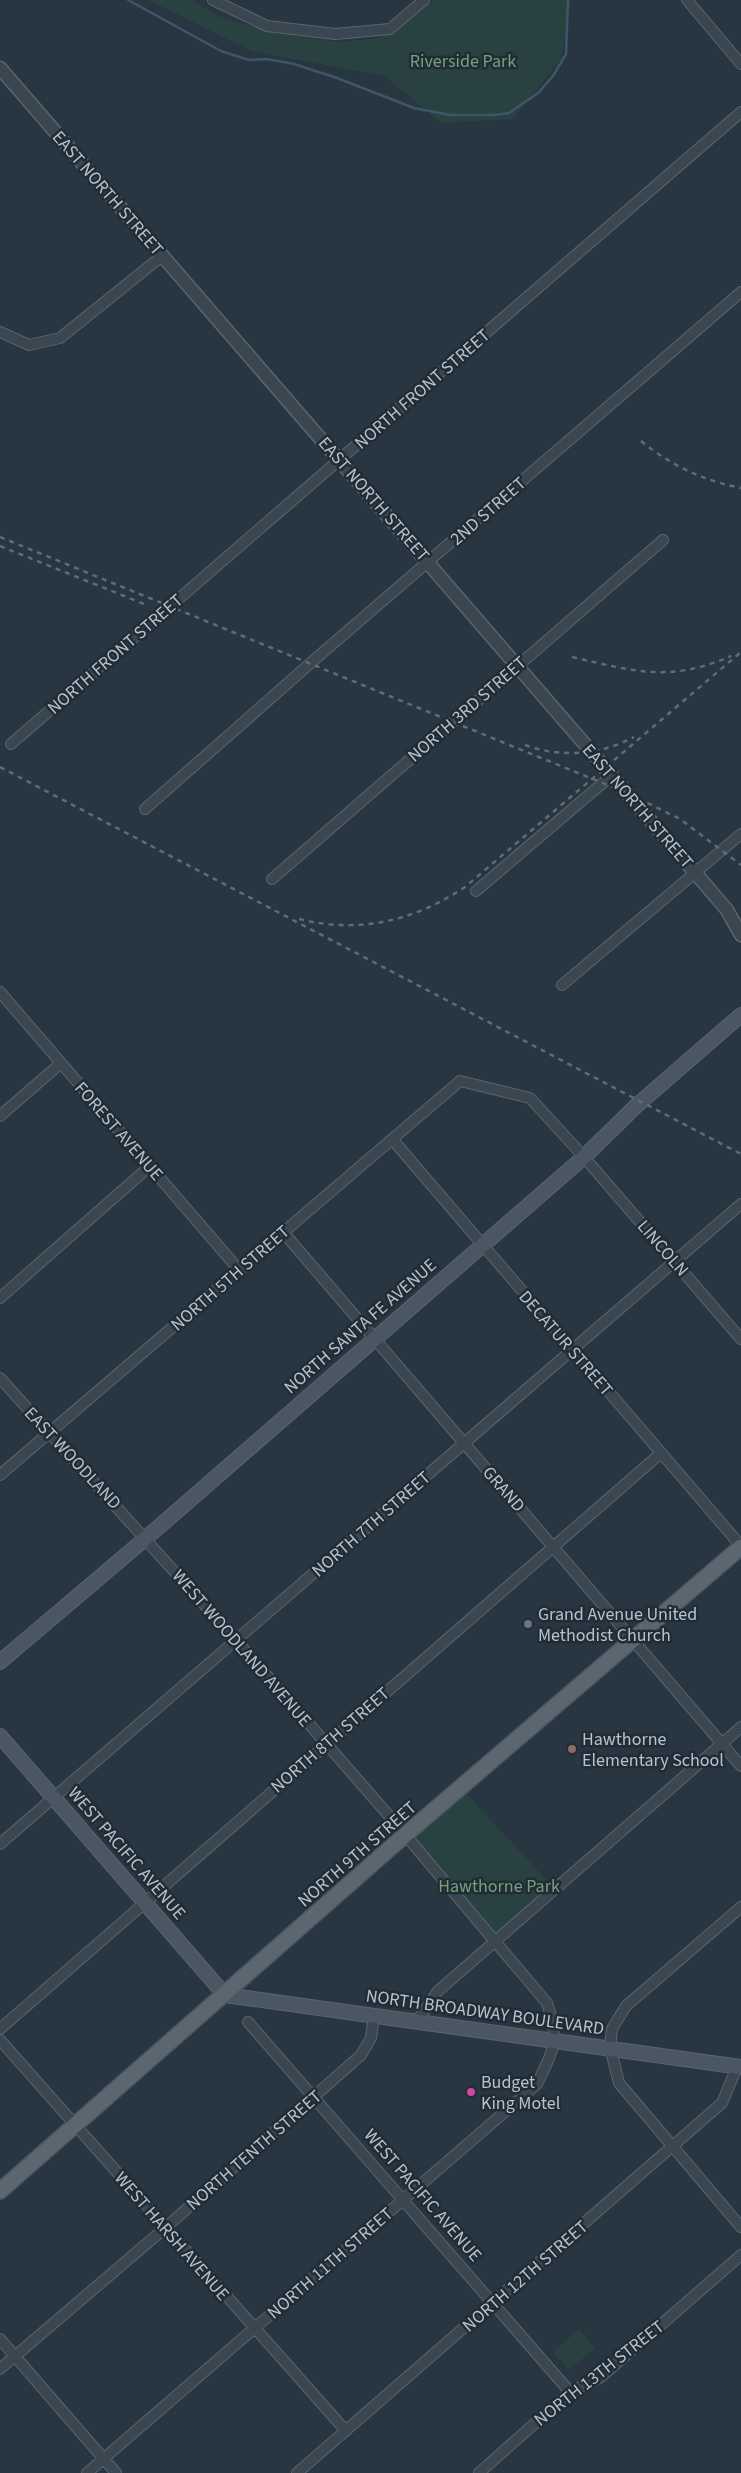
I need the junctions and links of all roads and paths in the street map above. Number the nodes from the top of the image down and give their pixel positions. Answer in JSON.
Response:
{"nodes":[{"id":1,"x":213,"y":0,"type":"edge"},
{"id":2,"x":424,"y":0,"type":"edge"},
{"id":3,"x":687,"y":0,"type":"edge"},
{"id":4,"x":741,"y":64,"type":"edge"},
{"id":5,"x":0,"y":68,"type":"edge"},
{"id":6,"x":741,"y":112,"type":"edge"},
{"id":7,"x":162,"y":256,"type":"junction"},
{"id":8,"x":741,"y":292,"type":"edge"},
{"id":9,"x":0,"y":332,"type":"edge"},
{"id":10,"x":341,"y":460,"type":"junction"},
{"id":11,"x":663,"y":540,"type":"dead end"},
{"id":12,"x":428,"y":562,"type":"junction"},
{"id":13,"x":517,"y":666,"type":"junction"},
{"id":14,"x":11,"y":744,"type":"dead end"},
{"id":15,"x":611,"y":776,"type":"junction"},
{"id":16,"x":145,"y":809,"type":"dead end"},
{"id":17,"x":741,"y":834,"type":"edge"},
{"id":18,"x":694,"y":872,"type":"junction"},
{"id":19,"x":272,"y":879,"type":"dead end"},
{"id":20,"x":476,"y":891,"type":"dead end"},
{"id":21,"x":741,"y":935,"type":"edge"},
{"id":22,"x":562,"y":985,"type":"dead end"},
{"id":23,"x":0,"y":992,"type":"edge"},
{"id":24,"x":741,"y":1015,"type":"edge"},
{"id":25,"x":61,"y":1063,"type":"junction"},
{"id":26,"x":460,"y":1081,"type":"joint"},
{"id":27,"x":0,"y":1116,"type":"edge"},
{"id":28,"x":392,"y":1139,"type":"junction"},
{"id":29,"x":584,"y":1157,"type":"junction"},
{"id":30,"x":150,"y":1166,"type":"junction"},
{"id":31,"x":741,"y":1204,"type":"edge"},
{"id":32,"x":284,"y":1232,"type":"junction"},
{"id":33,"x":482,"y":1245,"type":"junction"},
{"id":34,"x":674,"y":1261,"type":"junction"},
{"id":35,"x":239,"y":1270,"type":"junction"},
{"id":36,"x":0,"y":1298,"type":"edge"},
{"id":37,"x":374,"y":1338,"type":"junction"},
{"id":38,"x":741,"y":1339,"type":"edge"},
{"id":39,"x":572,"y":1350,"type":"junction"},
{"id":40,"x":0,"y":1378,"type":"edge"},
{"id":41,"x":51,"y":1432,"type":"junction"},
{"id":42,"x":464,"y":1443,"type":"junction"},
{"id":43,"x":661,"y":1453,"type":"junction"},
{"id":44,"x":0,"y":1475,"type":"edge"},
{"id":45,"x":146,"y":1538,"type":"junction"},
{"id":46,"x":552,"y":1546,"type":"junction"},
{"id":47,"x":741,"y":1546,"type":"edge"},
{"id":48,"x":236,"y":1640,"type":"junction"},
{"id":49,"x":633,"y":1640,"type":"junction"},
{"id":50,"x":0,"y":1662,"type":"edge"},
{"id":51,"x":741,"y":1727,"type":"edge"},
{"id":52,"x":0,"y":1736,"type":"edge"},
{"id":53,"x":722,"y":1743,"type":"junction"},
{"id":54,"x":326,"y":1744,"type":"junction"},
{"id":55,"x":741,"y":1766,"type":"edge"},
{"id":56,"x":54,"y":1798,"type":"junction"},
{"id":57,"x":405,"y":1835,"type":"junction"},
{"id":58,"x":0,"y":1844,"type":"edge"},
{"id":59,"x":145,"y":1902,"type":"junction"},
{"id":60,"x":741,"y":1907,"type":"edge"},
{"id":61,"x":494,"y":1942,"type":"junction"},
{"id":62,"x":225,"y":1995,"type":"junction"},
{"id":63,"x":374,"y":2016,"type":"junction"},
{"id":64,"x":418,"y":2021,"type":"junction"},
{"id":65,"x":248,"y":2022,"type":"dead end"},
{"id":66,"x":0,"y":2029,"type":"edge"},
{"id":67,"x":0,"y":2040,"type":"edge"},
{"id":68,"x":555,"y":2040,"type":"junction"},
{"id":69,"x":610,"y":2047,"type":"junction"},
{"id":70,"x":739,"y":2067,"type":"edge"},
{"id":71,"x":315,"y":2098,"type":"junction"},
{"id":72,"x":75,"y":2126,"type":"junction"},
{"id":73,"x":672,"y":2147,"type":"junction"},
{"id":74,"x":0,"y":2191,"type":"edge"},
{"id":75,"x":403,"y":2200,"type":"junction"},
{"id":76,"x":741,"y":2227,"type":"edge"},
{"id":77,"x":165,"y":2228,"type":"junction"},
{"id":78,"x":741,"y":2255,"type":"edge"},
{"id":79,"x":492,"y":2304,"type":"junction"},
{"id":80,"x":254,"y":2329,"type":"junction"},
{"id":81,"x":0,"y":2339,"type":"edge"},
{"id":82,"x":15,"y":2356,"type":"junction"},
{"id":83,"x":0,"y":2369,"type":"edge"},
{"id":84,"x":570,"y":2392,"type":"junction"},
{"id":85,"x":346,"y":2431,"type":"junction"},
{"id":86,"x":104,"y":2458,"type":"junction"},
{"id":87,"x":87,"y":2473,"type":"edge"},
{"id":88,"x":116,"y":2473,"type":"edge"},
{"id":89,"x":297,"y":2473,"type":"edge"},
{"id":90,"x":480,"y":2473,"type":"edge"}],
"edges":[{"from":1,"to":2,"type":"street"},
{"from":3,"to":4,"type":"street"},
{"from":5,"to":7,"type":"street","name":"EAST NORTH STREET"},
{"from":6,"to":10,"type":"street","name":"NORTH FRONT STREET"},
{"from":7,"to":9,"type":"street"},
{"from":7,"to":10,"type":"street","name":"EAST NORTH STREET"},
{"from":8,"to":12,"type":"street","name":"2ND STREET"},
{"from":10,"to":12,"type":"street","name":"EAST NORTH STREET"},
{"from":10,"to":14,"type":"street","name":"NORTH FRONT STREET"},
{"from":11,"to":13,"type":"street","name":"NORTH 3RD STREET"},
{"from":12,"to":13,"type":"street","name":"EAST NORTH STREET"},
{"from":12,"to":16,"type":"street","name":"2ND STREET"},
{"from":13,"to":15,"type":"street","name":"EAST NORTH STREET"},
{"from":13,"to":19,"type":"street","name":"NORTH 3RD STREET"},
{"from":15,"to":18,"type":"street","name":"EAST NORTH STREET"},
{"from":15,"to":20,"type":"street"},
{"from":17,"to":18,"type":"street"},
{"from":18,"to":21,"type":"street","name":"EAST NORTH STREET"},
{"from":18,"to":22,"type":"street"},
{"from":23,"to":25,"type":"street","name":"FOREST AVENUE"},
{"from":24,"to":29,"type":"main road","name":"NORTH SANTA FE AVENUE"},
{"from":25,"to":27,"type":"street"},
{"from":25,"to":30,"type":"street","name":"FOREST AVENUE"},
{"from":26,"to":28,"type":"street","name":"NORTH 5TH STREET"},
{"from":26,"to":29,"type":"street","name":"LINCOLN"},
{"from":28,"to":32,"type":"street","name":"NORTH 5TH STREET"},
{"from":28,"to":33,"type":"street","name":"DECATUR STREET"},
{"from":29,"to":33,"type":"main road","name":"NORTH SANTA FE AVENUE"},
{"from":29,"to":34,"type":"street","name":"LINCOLN"},
{"from":30,"to":35,"type":"street","name":"FOREST AVENUE"},
{"from":30,"to":36,"type":"street"},
{"from":31,"to":34,"type":"street","name":"NORTH 7TH STREET"},
{"from":32,"to":35,"type":"street","name":"NORTH 5TH STREET"},
{"from":32,"to":37,"type":"street","name":"GRAND"},
{"from":33,"to":37,"type":"main road","name":"NORTH SANTA FE AVENUE"},
{"from":33,"to":39,"type":"street","name":"DECATUR STREET"},
{"from":34,"to":38,"type":"street","name":"LINCOLN"},
{"from":34,"to":39,"type":"street","name":"NORTH 7TH STREET"},
{"from":35,"to":41,"type":"street","name":"NORTH 5TH STREET"},
{"from":37,"to":42,"type":"street","name":"GRAND"},
{"from":37,"to":45,"type":"main road","name":"NORTH SANTA FE AVENUE"},
{"from":39,"to":42,"type":"street","name":"NORTH 7TH STREET"},
{"from":39,"to":43,"type":"street","name":"DECATUR STREET"},
{"from":40,"to":41,"type":"street","name":"EAST WOODLAND"},
{"from":41,"to":44,"type":"street","name":"NORTH 5TH STREET"},
{"from":41,"to":45,"type":"street","name":"EAST WOODLAND"},
{"from":42,"to":46,"type":"street","name":"GRAND"},
{"from":42,"to":48,"type":"street","name":"NORTH 7TH STREET"},
{"from":43,"to":46,"type":"street","name":"NORTH 8TH STREET"},
{"from":43,"to":47,"type":"street","name":"DECATUR STREET"},
{"from":45,"to":48,"type":"street","name":"WEST WOODLAND AVENUE"},
{"from":45,"to":50,"type":"main road","name":"NORTH SANTA FE AVENUE"},
{"from":46,"to":49,"type":"street","name":"GRAND"},
{"from":46,"to":54,"type":"street","name":"NORTH 8TH STREET"},
{"from":47,"to":49,"type":"main road","name":"NORTH 9TH STREET"},
{"from":48,"to":54,"type":"street","name":"WEST WOODLAND AVENUE"},
{"from":48,"to":56,"type":"street","name":"NORTH 7TH STREET"},
{"from":49,"to":53,"type":"street","name":"GRAND"},
{"from":49,"to":57,"type":"main road","name":"NORTH 9TH STREET"},
{"from":51,"to":53,"type":"street"},
{"from":52,"to":56,"type":"main road","name":"WEST PACIFIC AVENUE"},
{"from":53,"to":55,"type":"street"},
{"from":53,"to":61,"type":"street"},
{"from":54,"to":57,"type":"street","name":"WEST WOODLAND AVENUE"},
{"from":54,"to":59,"type":"street","name":"NORTH 8TH STREET"},
{"from":56,"to":58,"type":"street","name":"NORTH 7TH STREET"},
{"from":56,"to":59,"type":"main road","name":"WEST PACIFIC AVENUE"},
{"from":57,"to":61,"type":"street","name":"WEST WOODLAND AVENUE"},
{"from":57,"to":62,"type":"main road","name":"NORTH 9TH STREET"},
{"from":59,"to":62,"type":"main road","name":"WEST PACIFIC AVENUE"},
{"from":59,"to":66,"type":"street","name":"NORTH 8TH STREET"},
{"from":60,"to":69,"type":"street"},
{"from":61,"to":64,"type":"street"},
{"from":61,"to":68,"type":"street","name":"WEST WOODLAND AVENUE"},
{"from":62,"to":63,"type":"main road","name":"NORTH BROADWAY BOULEVARD"},
{"from":62,"to":72,"type":"main road","name":"NORTH 9TH STREET"},
{"from":63,"to":64,"type":"main road","name":"NORTH BROADWAY BOULEVARD"},
{"from":63,"to":71,"type":"street","name":"NORTH TENTH STREET"},
{"from":64,"to":68,"type":"main road","name":"NORTH BROADWAY BOULEVARD"},
{"from":65,"to":71,"type":"street","name":"WEST PACIFIC AVENUE"},
{"from":67,"to":72,"type":"street","name":"WEST HARSH AVENUE"},
{"from":68,"to":69,"type":"main road","name":"NORTH BROADWAY BOULEVARD"},
{"from":68,"to":75,"type":"street","name":"NORTH 11TH STREET"},
{"from":69,"to":70,"type":"main road","name":"NORTH BROADWAY BOULEVARD"},
{"from":69,"to":73,"type":"street"},
{"from":70,"to":73,"type":"street","name":"NORTH 12TH STREET"},
{"from":71,"to":75,"type":"street","name":"WEST PACIFIC AVENUE"},
{"from":71,"to":77,"type":"street","name":"NORTH TENTH STREET"},
{"from":72,"to":74,"type":"main road","name":"NORTH 9TH STREET"},
{"from":72,"to":77,"type":"street","name":"WEST HARSH AVENUE"},
{"from":73,"to":76,"type":"street"},
{"from":73,"to":79,"type":"street","name":"NORTH 12TH STREET"},
{"from":75,"to":79,"type":"street","name":"WEST PACIFIC AVENUE"},
{"from":75,"to":80,"type":"street","name":"NORTH 11TH STREET"},
{"from":77,"to":80,"type":"street","name":"WEST HARSH AVENUE"},
{"from":77,"to":82,"type":"street","name":"NORTH TENTH STREET"},
{"from":78,"to":84,"type":"street","name":"NORTH 13TH STREET"},
{"from":79,"to":84,"type":"street","name":"WEST PACIFIC AVENUE"},
{"from":79,"to":85,"type":"street","name":"NORTH 12TH STREET"},
{"from":80,"to":85,"type":"street","name":"WEST HARSH AVENUE"},
{"from":80,"to":86,"type":"street","name":"NORTH 11TH STREET"},
{"from":81,"to":82,"type":"street"},
{"from":82,"to":83,"type":"street","name":"NORTH TENTH STREET"},
{"from":82,"to":86,"type":"street"},
{"from":84,"to":90,"type":"street","name":"NORTH 13TH STREET"},
{"from":85,"to":89,"type":"street","name":"NORTH 12TH STREET"},
{"from":86,"to":87,"type":"street","name":"NORTH 11TH STREET"},
{"from":86,"to":88,"type":"street"}]}
